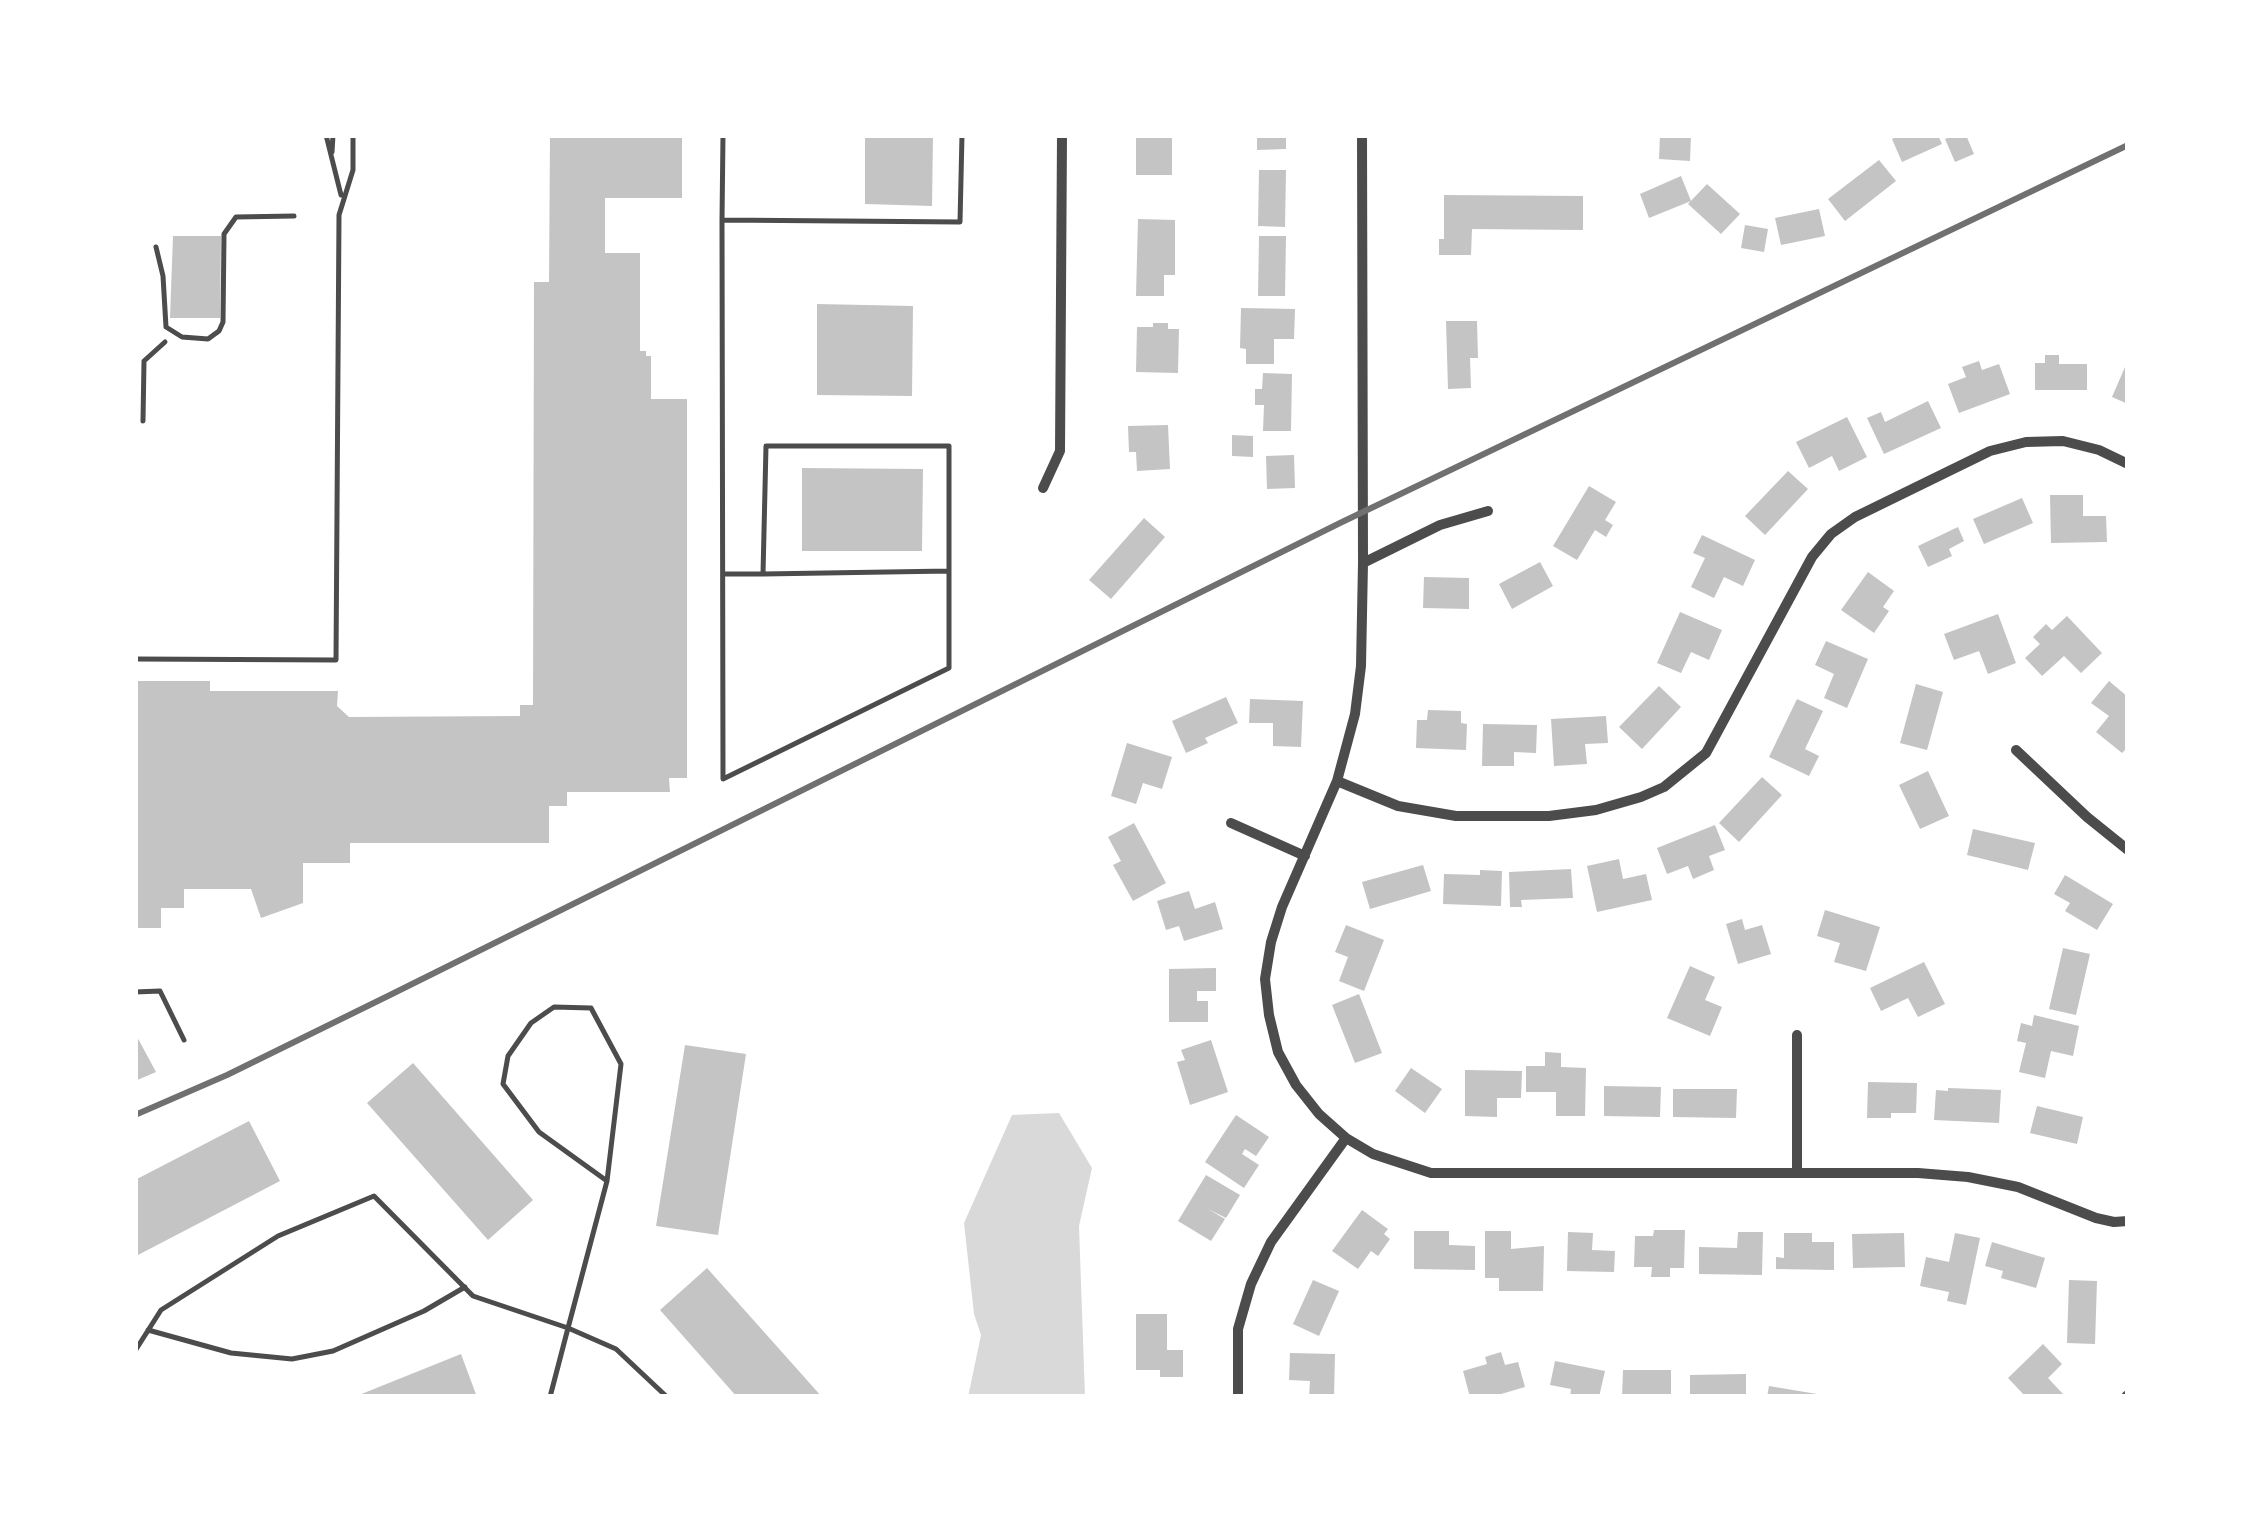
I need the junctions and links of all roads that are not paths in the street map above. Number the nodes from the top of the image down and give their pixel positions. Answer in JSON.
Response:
{"nodes":[{"id":1,"x":329,"y":135,"type":"edge"},
{"id":2,"x":354,"y":135,"type":"edge"},
{"id":3,"x":723,"y":135,"type":"edge"},
{"id":4,"x":962,"y":135,"type":"edge"},
{"id":5,"x":1062,"y":135,"type":"edge"},
{"id":6,"x":1362,"y":135,"type":"edge"},
{"id":7,"x":342,"y":198,"type":"junction"},
{"id":8,"x":294,"y":216,"type":"dead end"},
{"id":9,"x":722,"y":220,"type":"junction"},
{"id":10,"x":156,"y":246,"type":"dead end"},
{"id":11,"x":165,"y":342,"type":"dead end"},
{"id":12,"x":143,"y":421,"type":"dead end"},
{"id":13,"x":2128,"y":464,"type":"edge"},
{"id":14,"x":1044,"y":488,"type":"dead end"},
{"id":15,"x":1488,"y":511,"type":"dead end"},
{"id":16,"x":1363,"y":563,"type":"junction"},
{"id":17,"x":949,"y":571,"type":"junction"},
{"id":18,"x":723,"y":574,"type":"junction"},
{"id":19,"x":764,"y":574,"type":"junction"},
{"id":20,"x":135,"y":659,"type":"edge"},
{"id":21,"x":2016,"y":750,"type":"dead end"},
{"id":22,"x":1337,"y":780,"type":"junction"},
{"id":23,"x":1231,"y":823,"type":"dead end"},
{"id":24,"x":2128,"y":850,"type":"edge"},
{"id":25,"x":1305,"y":856,"type":"junction"},
{"id":26,"x":135,"y":992,"type":"edge"},
{"id":27,"x":1797,"y":1035,"type":"dead end"},
{"id":28,"x":184,"y":1040,"type":"dead end"},
{"id":29,"x":1346,"y":1138,"type":"junction"},
{"id":30,"x":1797,"y":1173,"type":"junction"},
{"id":31,"x":607,"y":1180,"type":"junction"},
{"id":32,"x":2128,"y":1220,"type":"edge"},
{"id":33,"x":465,"y":1288,"type":"junction"},
{"id":34,"x":568,"y":1328,"type":"junction"},
{"id":35,"x":148,"y":1330,"type":"junction"},
{"id":36,"x":135,"y":1351,"type":"edge"},
{"id":37,"x":550,"y":1397,"type":"edge"},
{"id":38,"x":667,"y":1397,"type":"edge"},
{"id":39,"x":1238,"y":1397,"type":"edge"}],
"edges":[{"from":1,"to":7,"type":"lane"},
{"from":2,"to":7,"type":"lane"},
{"from":3,"to":9,"type":"lane"},
{"from":4,"to":9,"type":"lane"},
{"from":5,"to":14,"type":"street"},
{"from":6,"to":16,"type":"street"},
{"from":7,"to":20,"type":"lane"},
{"from":8,"to":10,"type":"lane"},
{"from":9,"to":18,"type":"lane"},
{"from":11,"to":12,"type":"lane"},
{"from":13,"to":22,"type":"street"},
{"from":15,"to":16,"type":"street"},
{"from":16,"to":22,"type":"street"},
{"from":17,"to":18,"type":"lane"},
{"from":17,"to":19,"type":"lane"},
{"from":17,"to":19,"type":"lane"},
{"from":18,"to":19,"type":"lane"},
{"from":21,"to":24,"type":"street"},
{"from":22,"to":25,"type":"street"},
{"from":23,"to":25,"type":"street"},
{"from":25,"to":29,"type":"street"},
{"from":26,"to":28,"type":"lane"},
{"from":27,"to":30,"type":"street"},
{"from":29,"to":30,"type":"street"},
{"from":29,"to":39,"type":"street"},
{"from":30,"to":32,"type":"street"},
{"from":31,"to":31,"type":"lane"},
{"from":31,"to":34,"type":"lane"},
{"from":33,"to":34,"type":"lane"},
{"from":33,"to":35,"type":"lane"},
{"from":33,"to":35,"type":"lane"},
{"from":34,"to":37,"type":"lane"},
{"from":34,"to":38,"type":"lane"},
{"from":35,"to":36,"type":"lane"}]}
